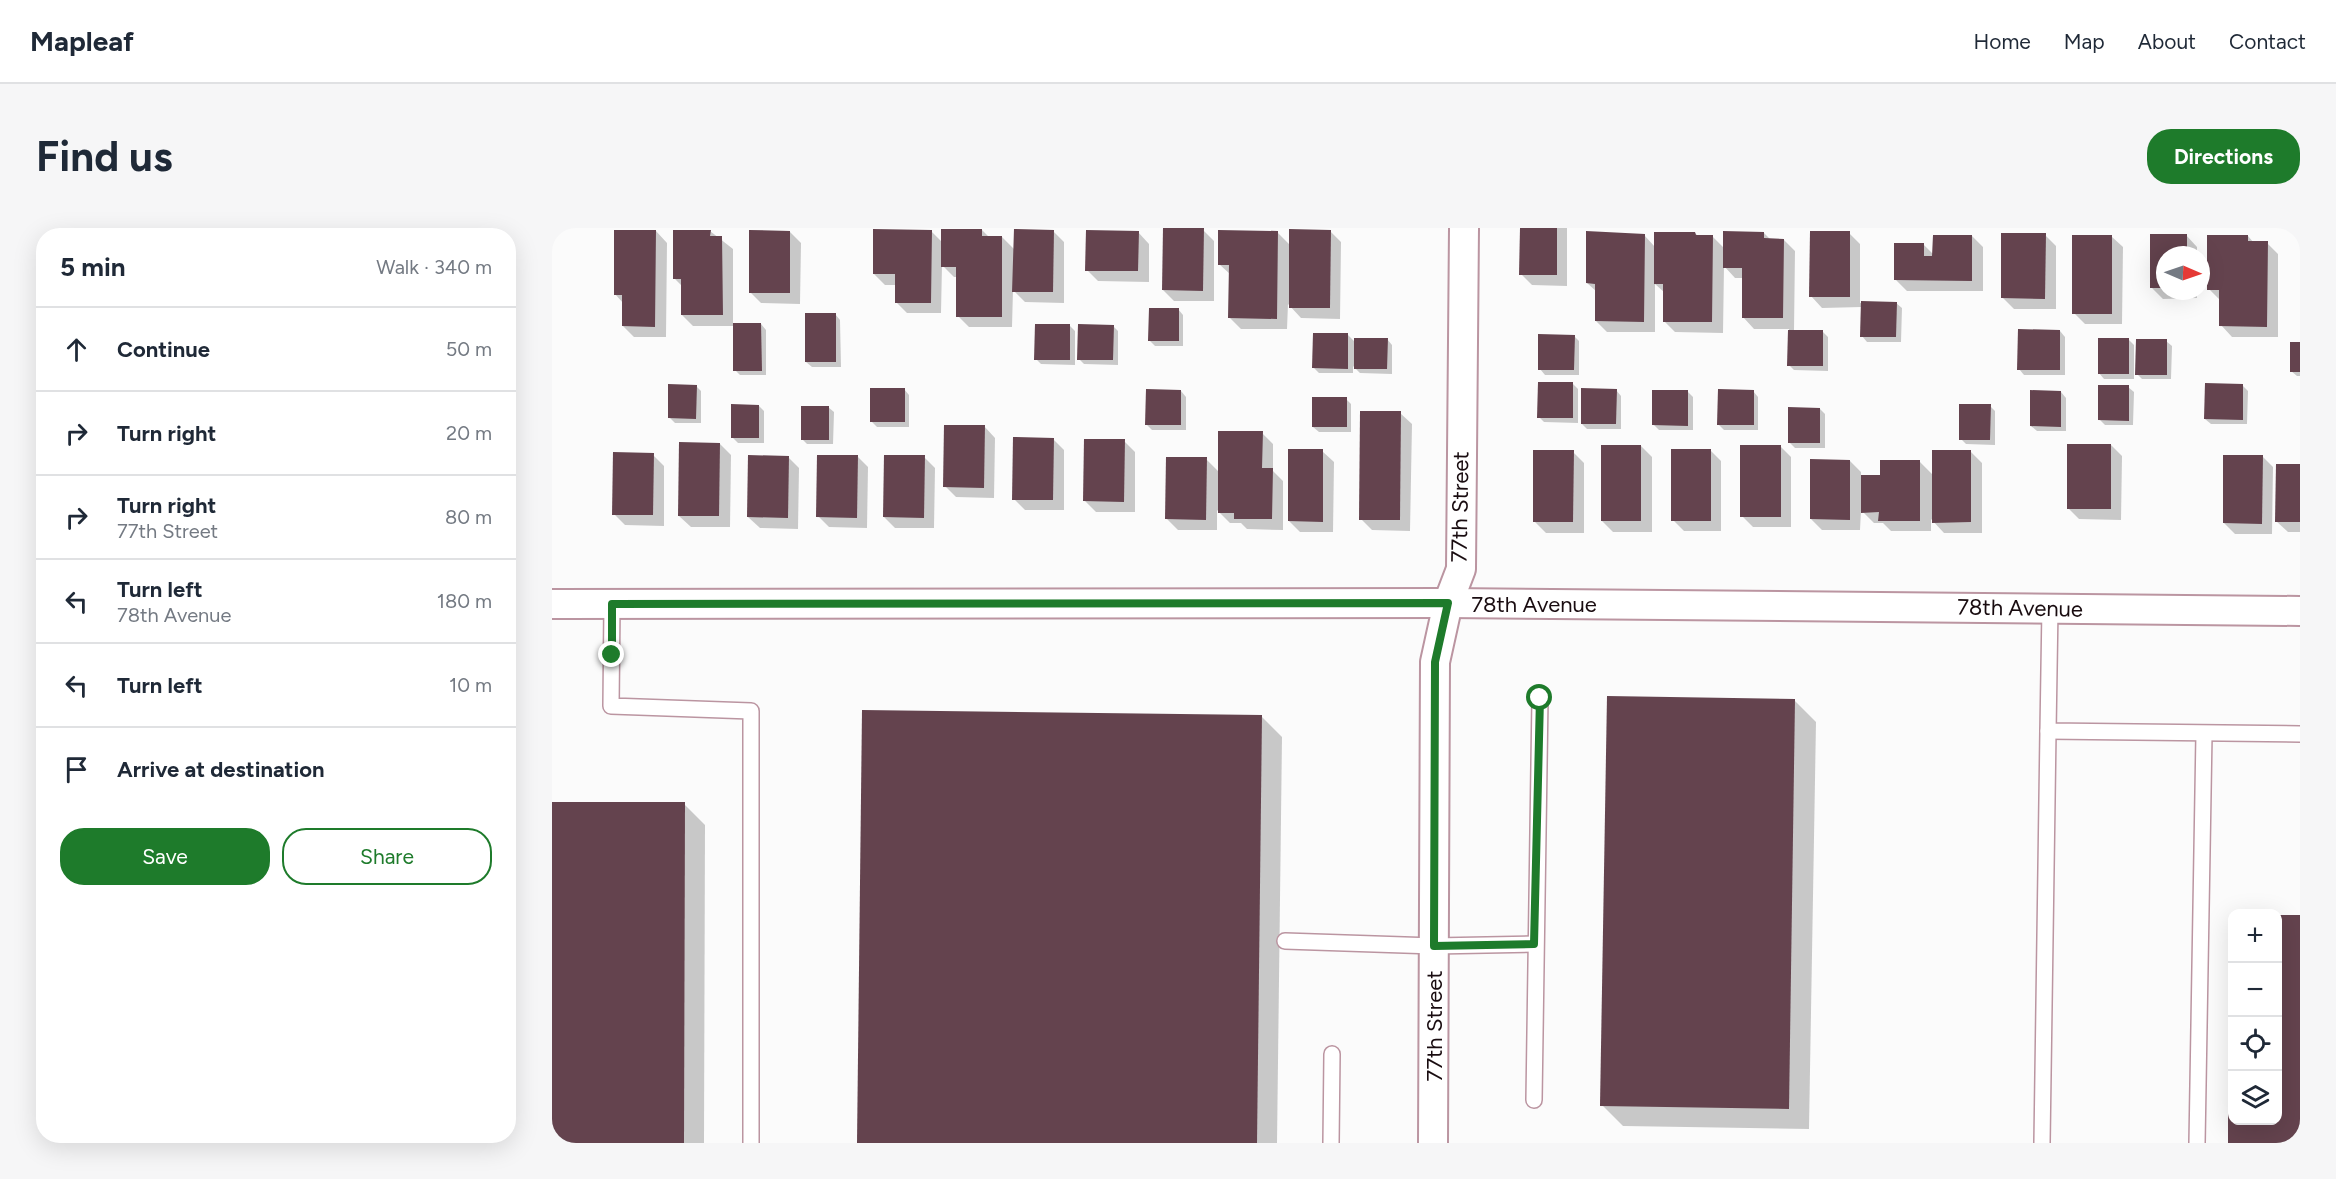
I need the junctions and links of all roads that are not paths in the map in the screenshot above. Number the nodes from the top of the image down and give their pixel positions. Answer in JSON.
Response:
{"nodes":[{"id":1,"x":1464,"y":228,"type":"edge"},
{"id":2,"x":1448,"y":603,"type":"junction"},
{"id":3,"x":552,"y":604,"type":"edge"},
{"id":4,"x":612,"y":604,"type":"junction"},
{"id":5,"x":2050,"y":608,"type":"junction"},
{"id":6,"x":2300,"y":611,"type":"edge"},
{"id":7,"x":1540,"y":698,"type":"dead end"},
{"id":8,"x":2048,"y":731,"type":"junction"},
{"id":9,"x":2204,"y":734,"type":"junction"},
{"id":10,"x":2300,"y":734,"type":"edge"},
{"id":11,"x":1285,"y":941,"type":"dead end"},
{"id":12,"x":1534,"y":944,"type":"junction"},
{"id":13,"x":1434,"y":946,"type":"junction"},
{"id":14,"x":1332,"y":1054,"type":"dead end"},
{"id":15,"x":1534,"y":1100,"type":"dead end"},
{"id":16,"x":752,"y":1143,"type":"edge"},
{"id":17,"x":1331,"y":1143,"type":"edge"},
{"id":18,"x":1433,"y":1143,"type":"edge"},
{"id":19,"x":2042,"y":1143,"type":"edge"},
{"id":20,"x":2197,"y":1143,"type":"edge"}],
"edges":[{"from":1,"to":2,"type":"street","name":"77th Street"},
{"from":2,"to":4,"type":"street","name":"78th Avenue"},
{"from":2,"to":5,"type":"street","name":"78th Avenue"},
{"from":2,"to":13,"type":"street","name":"77th Street"},
{"from":3,"to":4,"type":"street","name":"78th Avenue"},
{"from":4,"to":16,"type":"lane"},
{"from":5,"to":6,"type":"street","name":"78th Avenue"},
{"from":5,"to":8,"type":"lane"},
{"from":7,"to":12,"type":"lane"},
{"from":8,"to":9,"type":"lane"},
{"from":8,"to":19,"type":"lane"},
{"from":9,"to":10,"type":"lane"},
{"from":9,"to":20,"type":"lane"},
{"from":11,"to":13,"type":"lane"},
{"from":12,"to":13,"type":"lane"},
{"from":12,"to":15,"type":"lane"},
{"from":13,"to":18,"type":"street","name":"77th Street"},
{"from":14,"to":17,"type":"lane"}]}
